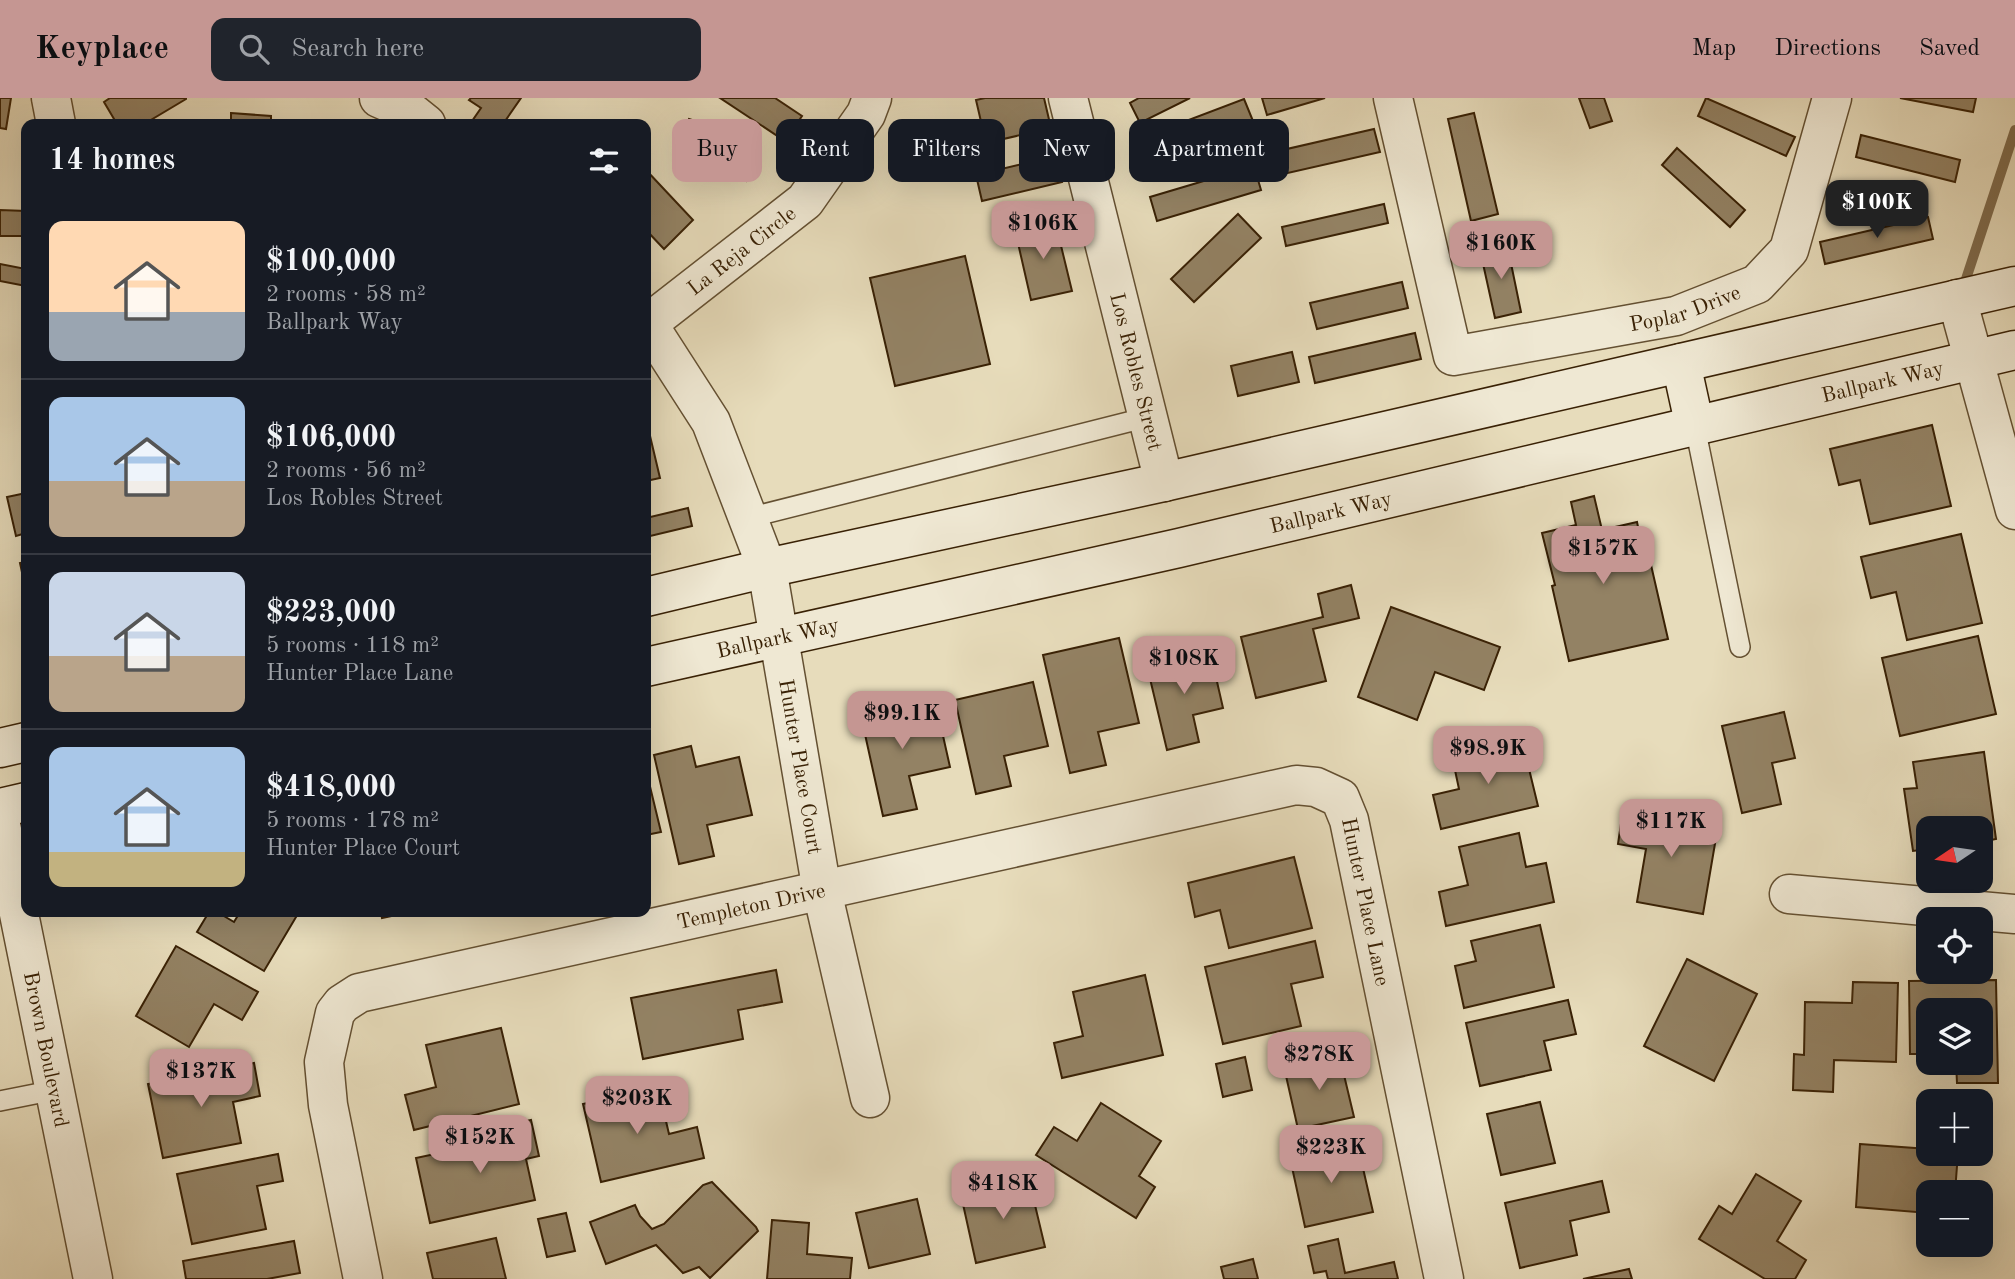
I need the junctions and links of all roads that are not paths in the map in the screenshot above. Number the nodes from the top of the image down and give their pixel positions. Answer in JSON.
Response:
{"nodes":[{"id":1,"x":51,"y":98,"type":"edge"},
{"id":2,"x":872,"y":98,"type":"edge"},
{"id":3,"x":1068,"y":98,"type":"edge"},
{"id":4,"x":1393,"y":98,"type":"edge"},
{"id":5,"x":1832,"y":98,"type":"edge"},
{"id":6,"x":55,"y":119,"type":"edge"},
{"id":7,"x":2015,"y":286,"type":"edge"},
{"id":8,"x":1957,"y":299,"type":"junction"},
{"id":9,"x":651,"y":320,"type":"edge"},
{"id":10,"x":651,"y":329,"type":"edge"},
{"id":11,"x":2015,"y":350,"type":"edge"},
{"id":12,"x":1974,"y":361,"type":"junction"},
{"id":13,"x":1681,"y":363,"type":"junction"},
{"id":14,"x":1148,"y":417,"type":"junction"},
{"id":15,"x":1695,"y":427,"type":"junction"},
{"id":16,"x":1164,"y":482,"type":"junction"},
{"id":17,"x":2015,"y":510,"type":"edge"},
{"id":18,"x":747,"y":518,"type":"junction"},
{"id":19,"x":767,"y":568,"type":"junction"},
{"id":20,"x":651,"y":596,"type":"edge"},
{"id":21,"x":778,"y":639,"type":"junction"},
{"id":22,"x":1740,"y":647,"type":"dead end"},
{"id":23,"x":651,"y":666,"type":"edge"},
{"id":24,"x":21,"y":742,"type":"edge"},
{"id":25,"x":0,"y":748,"type":"edge"},
{"id":26,"x":1316,"y":786,"type":"joint"},
{"id":27,"x":21,"y":803,"type":"edge"},
{"id":28,"x":0,"y":808,"type":"edge"},
{"id":29,"x":0,"y":820,"type":"edge"},
{"id":30,"x":822,"y":891,"type":"junction"},
{"id":31,"x":1789,"y":894,"type":"dead end"},
{"id":32,"x":2015,"y":914,"type":"edge"},
{"id":33,"x":55,"y":1090,"type":"junction"},
{"id":34,"x":870,"y":1098,"type":"dead end"},
{"id":35,"x":0,"y":1101,"type":"edge"},
{"id":36,"x":93,"y":1279,"type":"edge"},
{"id":37,"x":363,"y":1279,"type":"edge"},
{"id":38,"x":1444,"y":1279,"type":"edge"}],
"edges":[{"from":1,"to":6,"type":"street"},
{"from":2,"to":9,"type":"street","name":"La Reja Circle"},
{"from":3,"to":14,"type":"street","name":"Los Robles Street"},
{"from":4,"to":5,"type":"street","name":"Poplar Drive"},
{"from":7,"to":8,"type":"street"},
{"from":8,"to":12,"type":"street"},
{"from":8,"to":13,"type":"street"},
{"from":10,"to":18,"type":"street"},
{"from":11,"to":12,"type":"street","name":"Ballpark Way"},
{"from":12,"to":15,"type":"street","name":"Ballpark Way"},
{"from":12,"to":17,"type":"street"},
{"from":13,"to":15,"type":"street"},
{"from":13,"to":16,"type":"street"},
{"from":14,"to":16,"type":"street","name":"Los Robles Street"},
{"from":14,"to":18,"type":"lane"},
{"from":15,"to":21,"type":"street","name":"Ballpark Way"},
{"from":15,"to":22,"type":"lane"},
{"from":16,"to":19,"type":"street"},
{"from":18,"to":19,"type":"street"},
{"from":19,"to":20,"type":"street"},
{"from":19,"to":21,"type":"street"},
{"from":21,"to":23,"type":"street","name":"Ballpark Way"},
{"from":21,"to":30,"type":"street","name":"Hunter Place Court"},
{"from":24,"to":25,"type":"street"},
{"from":26,"to":30,"type":"street","name":"Templeton Drive"},
{"from":26,"to":38,"type":"street","name":"Hunter Place Lane"},
{"from":27,"to":28,"type":"street"},
{"from":29,"to":33,"type":"street","name":"Brown Boulevard"},
{"from":30,"to":34,"type":"street","name":"Hunter Place Court"},
{"from":30,"to":37,"type":"street","name":"Templeton Drive"},
{"from":31,"to":32,"type":"street"},
{"from":33,"to":35,"type":"lane"},
{"from":33,"to":36,"type":"street","name":"Brown Boulevard"}]}
